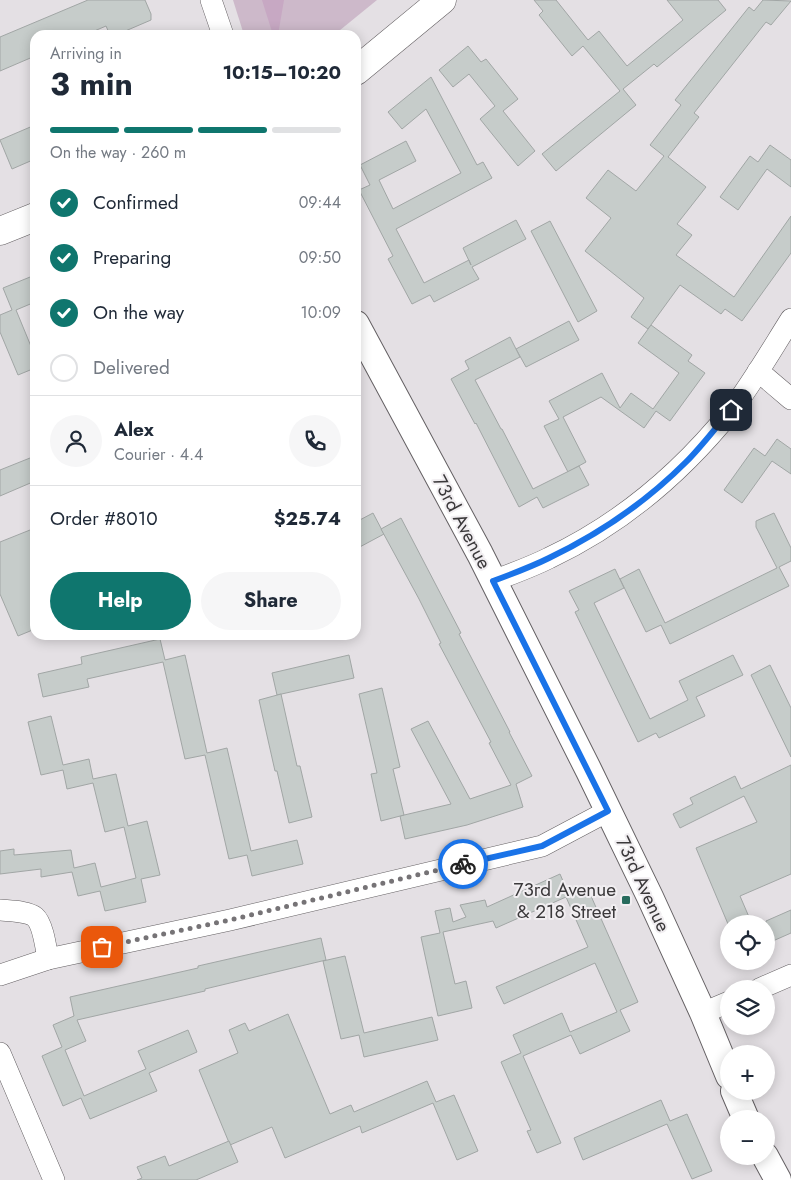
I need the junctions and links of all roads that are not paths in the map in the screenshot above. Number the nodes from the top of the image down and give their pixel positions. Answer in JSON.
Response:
{"nodes":[{"id":1,"x":211,"y":0,"type":"edge"},
{"id":2,"x":442,"y":0,"type":"edge"},
{"id":3,"x":221,"y":30,"type":"edge"},
{"id":4,"x":361,"y":67,"type":"edge"},
{"id":5,"x":30,"y":219,"type":"edge"},
{"id":6,"x":0,"y":231,"type":"edge"},
{"id":7,"x":791,"y":319,"type":"edge"},
{"id":8,"x":361,"y":333,"type":"edge"},
{"id":9,"x":758,"y":371,"type":"junction"},
{"id":10,"x":791,"y":399,"type":"edge"},
{"id":11,"x":493,"y":581,"type":"junction"},
{"id":12,"x":608,"y":811,"type":"junction"},
{"id":13,"x":0,"y":910,"type":"edge"},
{"id":14,"x":48,"y":959,"type":"junction"},
{"id":15,"x":0,"y":975,"type":"edge"},
{"id":16,"x":791,"y":975,"type":"edge"},
{"id":17,"x":775,"y":982,"type":"edge"},
{"id":18,"x":720,"y":1006,"type":"edge"},
{"id":19,"x":702,"y":1013,"type":"junction"},
{"id":20,"x":0,"y":1053,"type":"edge"},
{"id":21,"x":720,"y":1055,"type":"edge"},
{"id":22,"x":770,"y":1165,"type":"edge"},
{"id":23,"x":54,"y":1180,"type":"edge"},
{"id":24,"x":778,"y":1180,"type":"edge"}],
"edges":[{"from":1,"to":3,"type":"street"},
{"from":2,"to":4,"type":"main road"},
{"from":5,"to":6,"type":"main road"},
{"from":7,"to":9,"type":"street"},
{"from":8,"to":11,"type":"street","name":"73rd Avenue"},
{"from":9,"to":10,"type":"street"},
{"from":9,"to":11,"type":"street"},
{"from":11,"to":12,"type":"street","name":"73rd Avenue"},
{"from":12,"to":14,"type":"street"},
{"from":12,"to":19,"type":"street","name":"73rd Avenue"},
{"from":13,"to":14,"type":"street"},
{"from":14,"to":15,"type":"street"},
{"from":16,"to":17,"type":"street"},
{"from":18,"to":19,"type":"street"},
{"from":19,"to":21,"type":"street","name":"73rd Avenue"},
{"from":20,"to":23,"type":"street"},
{"from":22,"to":24,"type":"street"}]}
